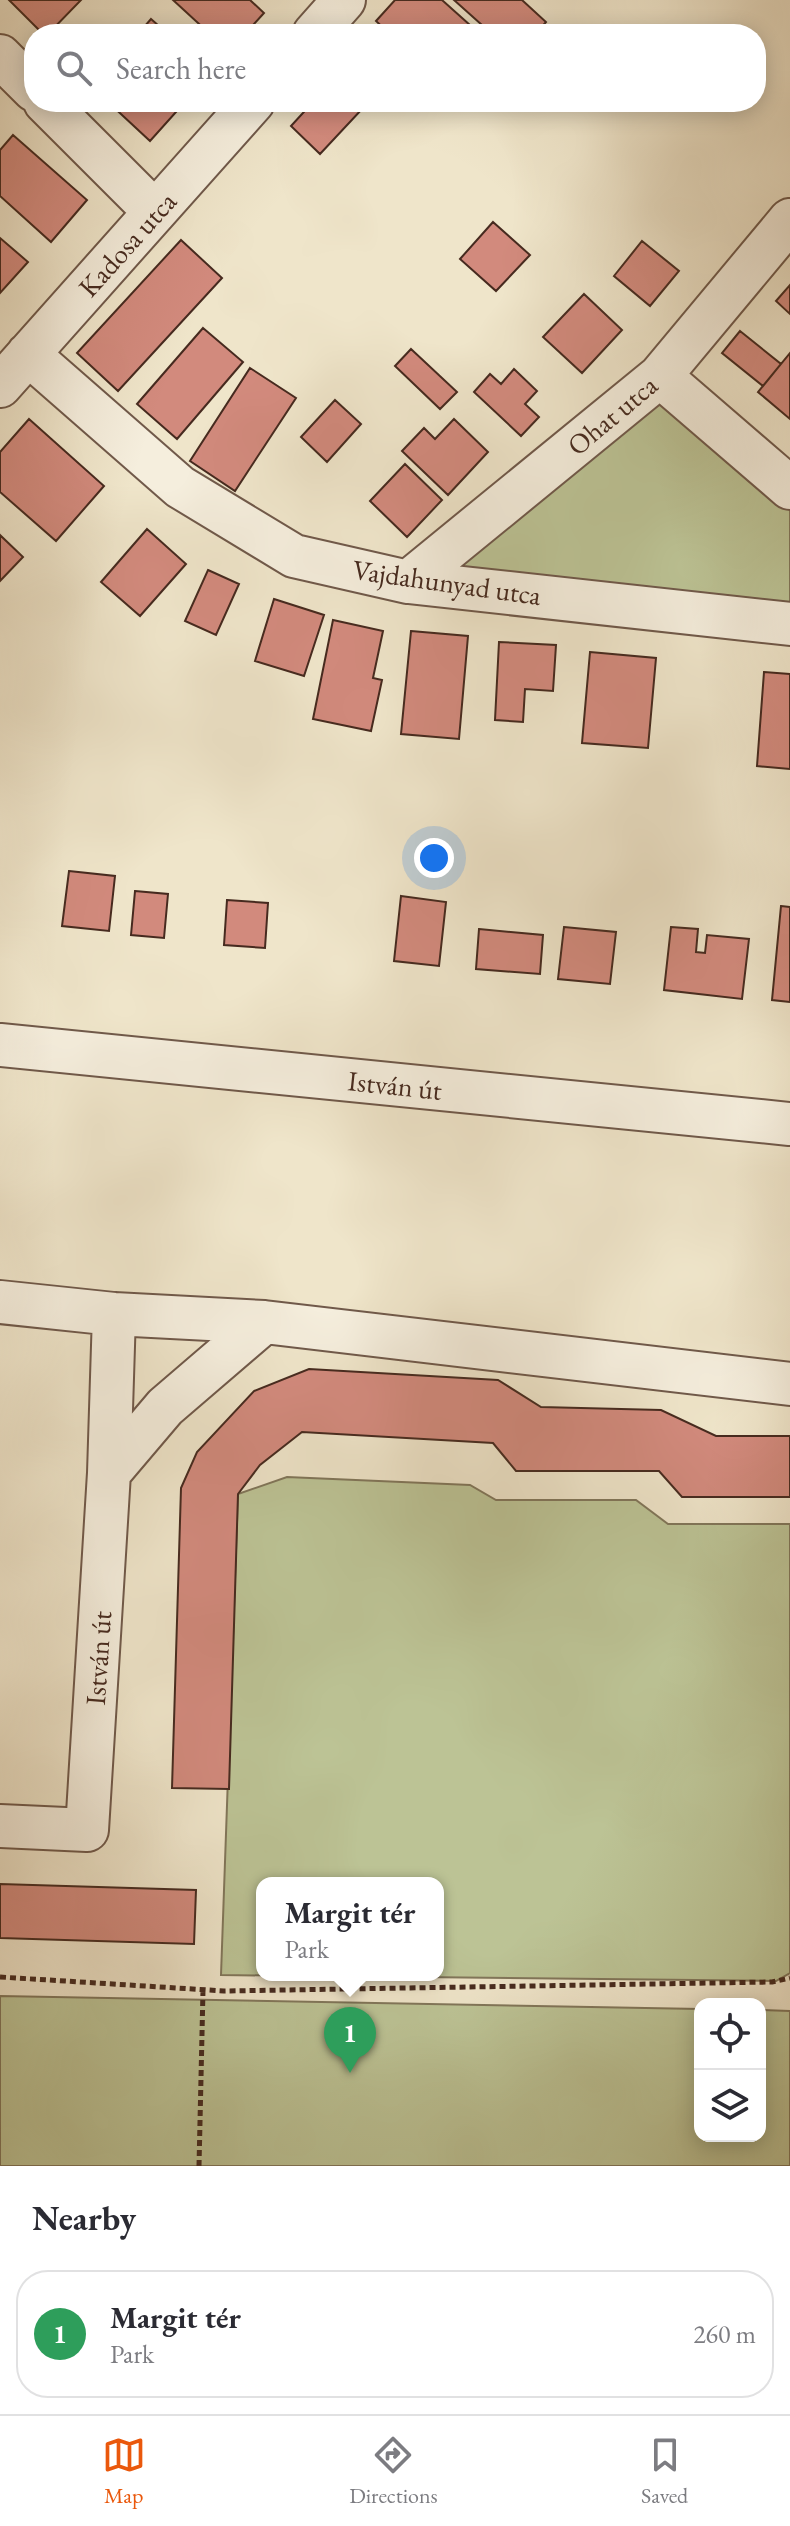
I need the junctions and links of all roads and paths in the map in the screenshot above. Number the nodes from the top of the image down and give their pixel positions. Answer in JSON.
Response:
{"nodes":[{"id":1,"x":344,"y":0,"type":"edge"},
{"id":2,"x":323,"y":24,"type":"edge"},
{"id":3,"x":0,"y":56,"type":"edge"},
{"id":4,"x":24,"y":80,"type":"edge"},
{"id":5,"x":55,"y":112,"type":"edge"},
{"id":6,"x":244,"y":112,"type":"edge"},
{"id":7,"x":155,"y":212,"type":"junction"},
{"id":8,"x":790,"y":220,"type":"edge"},
{"id":9,"x":28,"y":354,"type":"junction"},
{"id":10,"x":660,"y":376,"type":"junction"},
{"id":11,"x":0,"y":386,"type":"edge"},
{"id":12,"x":790,"y":488,"type":"edge"},
{"id":13,"x":408,"y":582,"type":"junction"},
{"id":14,"x":790,"y":624,"type":"edge"},
{"id":15,"x":0,"y":1045,"type":"edge"},
{"id":16,"x":790,"y":1124,"type":"edge"},
{"id":17,"x":0,"y":1302,"type":"edge"},
{"id":18,"x":114,"y":1314,"type":"junction"},
{"id":19,"x":264,"y":1322,"type":"junction"},
{"id":20,"x":790,"y":1384,"type":"edge"},
{"id":21,"x":109,"y":1473,"type":"junction"},
{"id":22,"x":0,"y":1826,"type":"edge"},
{"id":23,"x":0,"y":1977,"type":"edge"},
{"id":24,"x":790,"y":1978,"type":"edge"},
{"id":25,"x":203,"y":1990,"type":"junction"},
{"id":26,"x":199,"y":2166,"type":"edge"}],
"edges":[{"from":1,"to":2,"type":"street"},
{"from":3,"to":4,"type":"street"},
{"from":5,"to":7,"type":"street"},
{"from":6,"to":7,"type":"street","name":"Kadosa utca"},
{"from":7,"to":9,"type":"street","name":"Kadosa utca"},
{"from":8,"to":10,"type":"street","name":"Ohat utca"},
{"from":9,"to":11,"type":"street","name":"Kadosa utca"},
{"from":9,"to":13,"type":"street","name":"Vajdahunyad utca"},
{"from":10,"to":12,"type":"street"},
{"from":10,"to":13,"type":"street","name":"Ohat utca"},
{"from":13,"to":14,"type":"street","name":"Vajdahunyad utca"},
{"from":15,"to":16,"type":"street","name":"István út"},
{"from":17,"to":18,"type":"street"},
{"from":18,"to":19,"type":"street"},
{"from":18,"to":21,"type":"street"},
{"from":19,"to":20,"type":"street"},
{"from":19,"to":21,"type":"street"},
{"from":21,"to":22,"type":"street","name":"István út"},
{"from":23,"to":25,"type":"path"},
{"from":24,"to":25,"type":"path"},
{"from":25,"to":26,"type":"path"}]}
